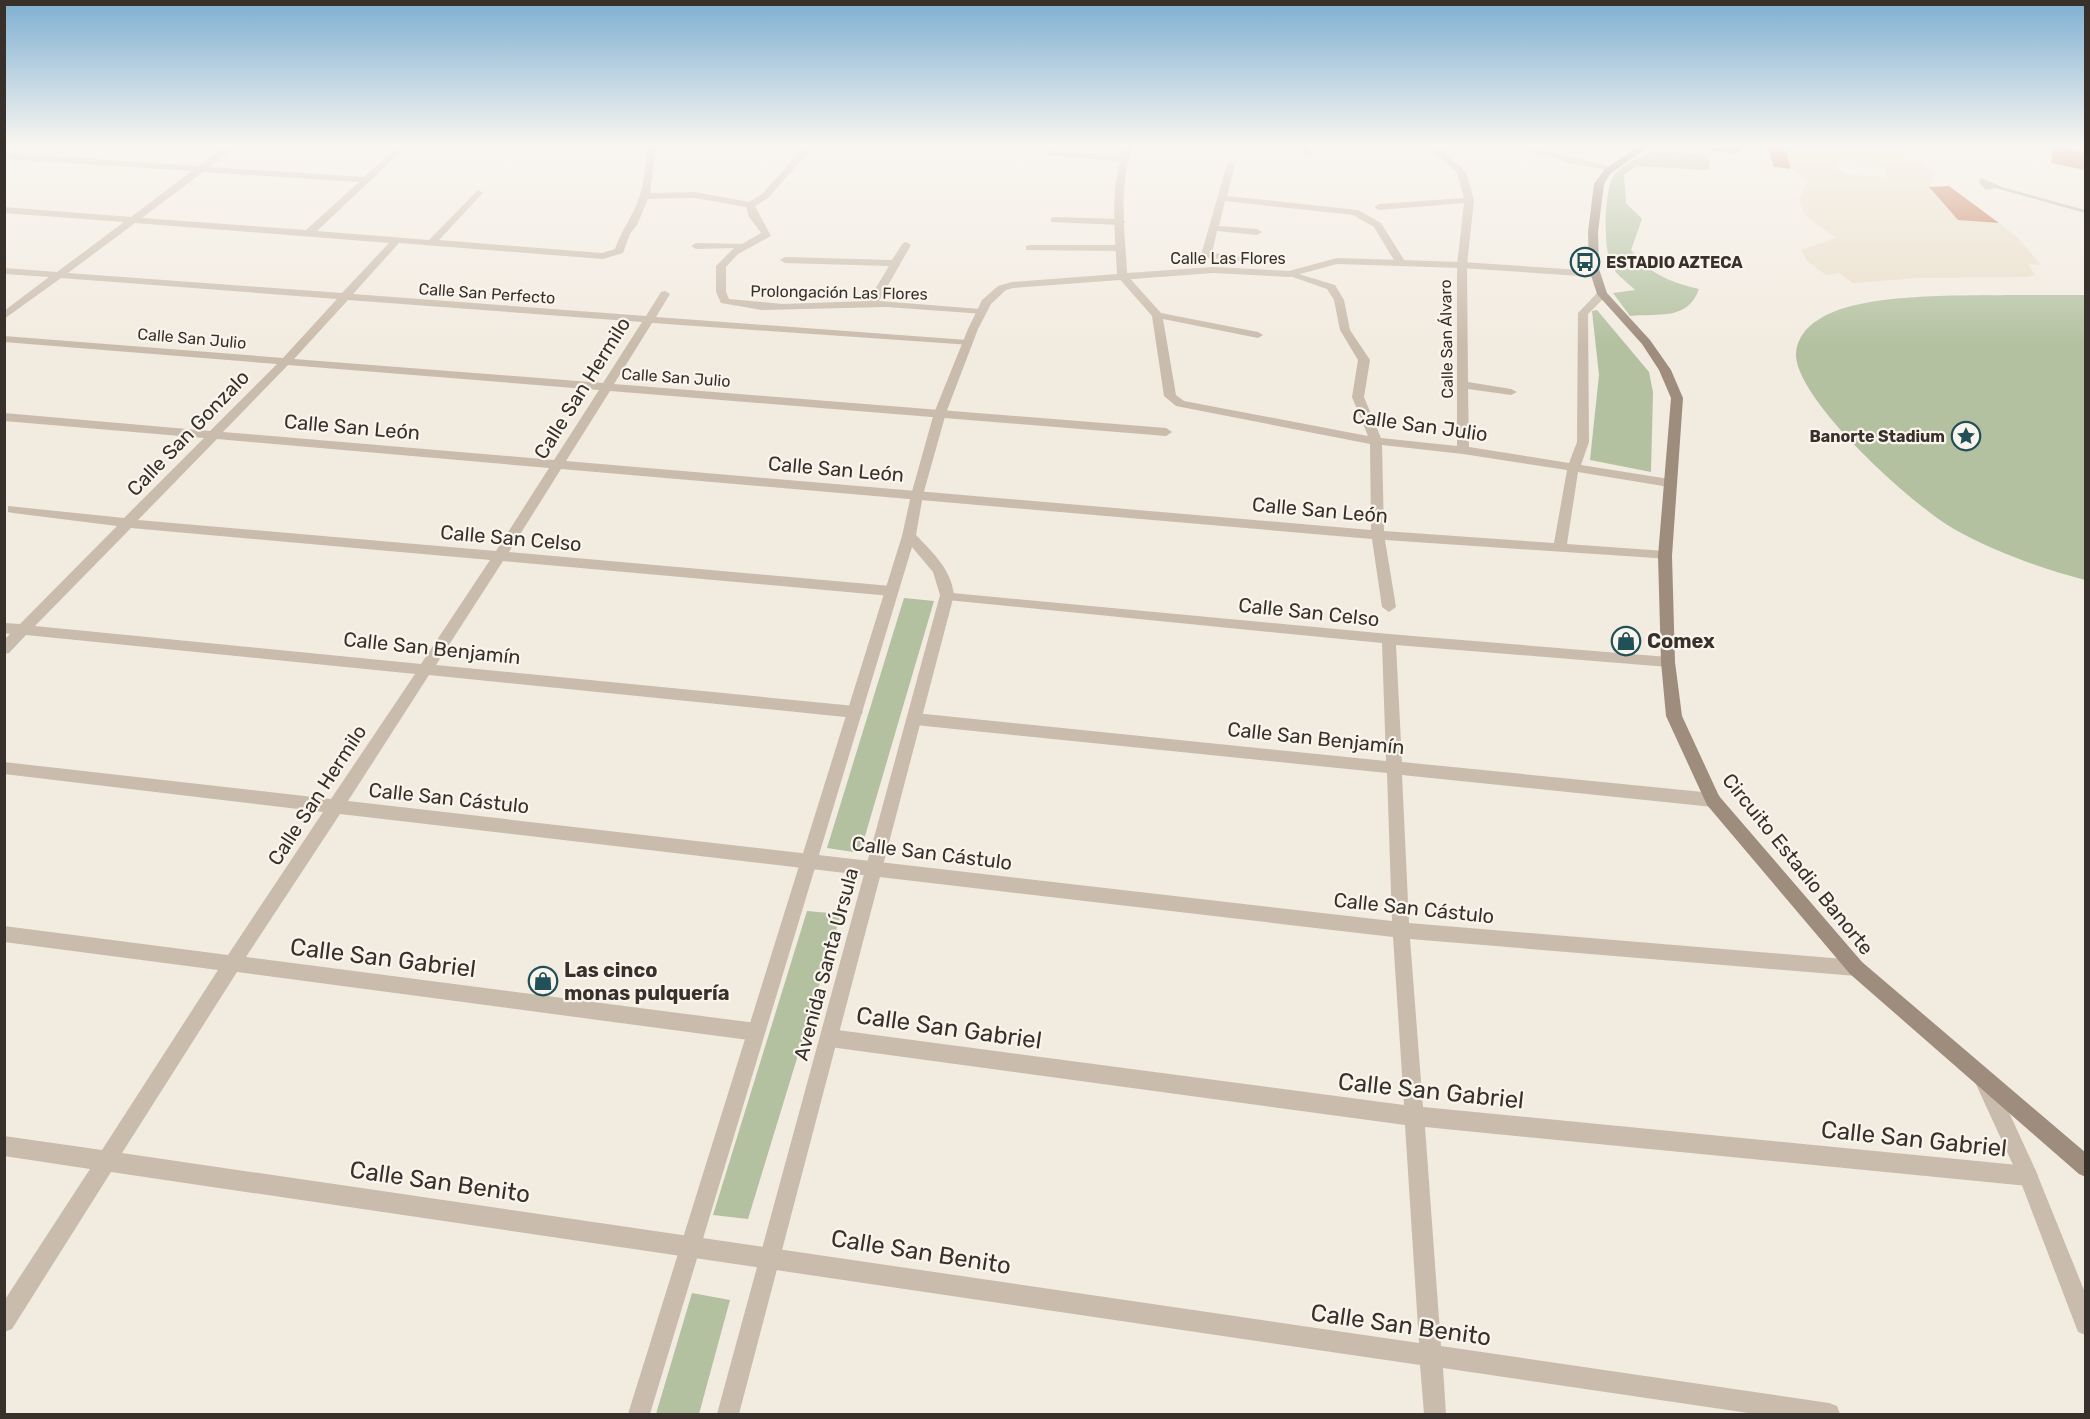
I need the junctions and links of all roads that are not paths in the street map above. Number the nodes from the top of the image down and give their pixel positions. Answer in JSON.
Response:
{"nodes":[{"id":1,"x":40,"y":212,"type":"edge"},
{"id":2,"x":142,"y":212,"type":"edge"},
{"id":3,"x":332,"y":212,"type":"edge"},
{"id":4,"x":461,"y":212,"type":"edge"},
{"id":5,"x":638,"y":212,"type":"edge"},
{"id":6,"x":752,"y":212,"type":"edge"},
{"id":7,"x":1121,"y":212,"type":"edge"},
{"id":8,"x":1217,"y":212,"type":"edge"},
{"id":9,"x":1355,"y":212,"type":"edge"},
{"id":10,"x":1468,"y":212,"type":"edge"},
{"id":11,"x":1595,"y":212,"type":"edge"},
{"id":12,"x":134,"y":218,"type":"junction"},
{"id":13,"x":1054,"y":220,"type":"dead end"},
{"id":14,"x":1121,"y":222,"type":"junction"},
{"id":15,"x":1213,"y":228,"type":"junction"},
{"id":16,"x":1257,"y":232,"type":"dead end"},
{"id":17,"x":308,"y":234,"type":"junction"},
{"id":18,"x":396,"y":241,"type":"junction"},
{"id":19,"x":431,"y":243,"type":"junction"},
{"id":20,"x":906,"y":245,"type":"dead end"},
{"id":21,"x":696,"y":246,"type":"dead end"},
{"id":22,"x":742,"y":247,"type":"junction"},
{"id":23,"x":1030,"y":248,"type":"dead end"},
{"id":24,"x":1121,"y":248,"type":"junction"},
{"id":25,"x":785,"y":260,"type":"dead end"},
{"id":26,"x":1244,"y":260,"type":"dead end"},
{"id":27,"x":896,"y":263,"type":"junction"},
{"id":28,"x":1401,"y":263,"type":"junction"},
{"id":29,"x":1462,"y":265,"type":"junction"},
{"id":30,"x":4,"y":271,"type":"edge"},
{"id":31,"x":1289,"y":274,"type":"junction"},
{"id":32,"x":1595,"y":274,"type":"junction"},
{"id":33,"x":59,"y":275,"type":"junction"},
{"id":34,"x":1122,"y":276,"type":"junction"},
{"id":35,"x":665,"y":294,"type":"dead end"},
{"id":36,"x":1602,"y":294,"type":"junction"},
{"id":37,"x":345,"y":298,"type":"junction"},
{"id":38,"x":872,"y":304,"type":"junction"},
{"id":39,"x":716,"y":312,"type":"junction"},
{"id":40,"x":980,"y":312,"type":"junction"},
{"id":41,"x":1157,"y":315,"type":"junction"},
{"id":42,"x":4,"y":316,"type":"edge"},
{"id":43,"x":650,"y":319,"type":"junction"},
{"id":44,"x":1258,"y":335,"type":"dead end"},
{"id":45,"x":4,"y":339,"type":"edge"},
{"id":46,"x":967,"y":343,"type":"junction"},
{"id":47,"x":285,"y":362,"type":"junction"},
{"id":48,"x":1464,"y":385,"type":"junction"},
{"id":49,"x":607,"y":388,"type":"junction"},
{"id":50,"x":1511,"y":392,"type":"dead end"},
{"id":51,"x":940,"y":413,"type":"junction"},
{"id":52,"x":4,"y":417,"type":"edge"},
{"id":53,"x":1166,"y":432,"type":"dead end"},
{"id":54,"x":214,"y":435,"type":"junction"},
{"id":55,"x":1376,"y":441,"type":"junction"},
{"id":56,"x":1463,"y":450,"type":"junction"},
{"id":57,"x":558,"y":465,"type":"junction"},
{"id":58,"x":1575,"y":467,"type":"junction"},
{"id":59,"x":1669,"y":483,"type":"junction"},
{"id":60,"x":917,"y":495,"type":"junction"},
{"id":61,"x":13,"y":509,"type":"dead end"},
{"id":62,"x":128,"y":523,"type":"junction"},
{"id":63,"x":1378,"y":535,"type":"junction"},
{"id":64,"x":909,"y":536,"type":"junction"},
{"id":65,"x":1560,"y":546,"type":"junction"},
{"id":66,"x":1665,"y":556,"type":"junction"},
{"id":67,"x":499,"y":557,"type":"junction"},
{"id":68,"x":891,"y":591,"type":"junction"},
{"id":69,"x":947,"y":595,"type":"junction"},
{"id":70,"x":1389,"y":607,"type":"dead end"},
{"id":71,"x":4,"y":628,"type":"edge"},
{"id":72,"x":23,"y":630,"type":"junction"},
{"id":73,"x":1389,"y":639,"type":"junction"},
{"id":74,"x":4,"y":649,"type":"edge"},
{"id":75,"x":1668,"y":663,"type":"junction"},
{"id":76,"x":426,"y":668,"type":"junction"},
{"id":77,"x":855,"y":712,"type":"junction"},
{"id":78,"x":915,"y":719,"type":"junction"},
{"id":79,"x":1393,"y":767,"type":"junction"},
{"id":80,"x":4,"y":768,"type":"edge"},
{"id":81,"x":1713,"y":800,"type":"junction"},
{"id":82,"x":334,"y":806,"type":"junction"},
{"id":83,"x":810,"y":860,"type":"junction"},
{"id":84,"x":875,"y":868,"type":"junction"},
{"id":85,"x":1401,"y":930,"type":"junction"},
{"id":86,"x":4,"y":934,"type":"edge"},
{"id":87,"x":232,"y":964,"type":"junction"},
{"id":88,"x":1856,"y":968,"type":"junction"},
{"id":89,"x":756,"y":1032,"type":"junction"},
{"id":90,"x":830,"y":1038,"type":"junction"},
{"id":91,"x":1983,"y":1078,"type":"junction"},
{"id":92,"x":1413,"y":1116,"type":"junction"},
{"id":93,"x":4,"y":1146,"type":"edge"},
{"id":94,"x":106,"y":1161,"type":"junction"},
{"id":95,"x":2085,"y":1167,"type":"edge"},
{"id":96,"x":2028,"y":1176,"type":"junction"},
{"id":97,"x":691,"y":1246,"type":"junction"},
{"id":98,"x":771,"y":1257,"type":"junction"},
{"id":99,"x":4,"y":1321,"type":"edge"},
{"id":100,"x":2085,"y":1324,"type":"edge"},
{"id":101,"x":1431,"y":1357,"type":"junction"},
{"id":102,"x":639,"y":1414,"type":"edge"},
{"id":103,"x":728,"y":1414,"type":"edge"},
{"id":104,"x":1435,"y":1414,"type":"edge"},
{"id":105,"x":1829,"y":1414,"type":"edge"}],
"edges":[{"from":1,"to":12,"type":"street"},
{"from":2,"to":12,"type":"street"},
{"from":3,"to":17,"type":"street"},
{"from":4,"to":19,"type":"street"},
{"from":5,"to":19,"type":"street"},
{"from":6,"to":22,"type":"street"},
{"from":7,"to":14,"type":"street"},
{"from":8,"to":15,"type":"street"},
{"from":9,"to":28,"type":"street"},
{"from":10,"to":29,"type":"street","name":"Calle San Álvaro"},
{"from":11,"to":32,"type":"main road","name":"Circuito Estadio Banorte"},
{"from":12,"to":17,"type":"street"},
{"from":12,"to":33,"type":"street"},
{"from":13,"to":14,"type":"street"},
{"from":14,"to":24,"type":"street"},
{"from":15,"to":16,"type":"street"},
{"from":15,"to":26,"type":"street"},
{"from":17,"to":18,"type":"street"},
{"from":18,"to":19,"type":"street"},
{"from":18,"to":37,"type":"street","name":"Calle San Gonzalo"},
{"from":20,"to":27,"type":"street"},
{"from":21,"to":22,"type":"street"},
{"from":22,"to":39,"type":"street"},
{"from":23,"to":24,"type":"street"},
{"from":24,"to":34,"type":"street"},
{"from":25,"to":27,"type":"street"},
{"from":27,"to":38,"type":"street"},
{"from":28,"to":29,"type":"street","name":"Calle Las Flores"},
{"from":28,"to":31,"type":"street","name":"Calle Las Flores"},
{"from":29,"to":32,"type":"street","name":"Calle Las Flores"},
{"from":29,"to":48,"type":"street","name":"Calle San Álvaro"},
{"from":30,"to":33,"type":"street","name":"Calle San Perfecto"},
{"from":31,"to":34,"type":"street","name":"Calle Las Flores"},
{"from":31,"to":55,"type":"street"},
{"from":32,"to":36,"type":"main road","name":"Circuito Estadio Banorte"},
{"from":33,"to":37,"type":"street","name":"Calle San Perfecto"},
{"from":33,"to":42,"type":"street"},
{"from":34,"to":40,"type":"street","name":"Calle Las Flores"},
{"from":34,"to":41,"type":"street"},
{"from":35,"to":43,"type":"street","name":"Calle San Hermilo"},
{"from":36,"to":58,"type":"street"},
{"from":36,"to":59,"type":"main road","name":"Circuito Estadio Banorte"},
{"from":37,"to":43,"type":"street","name":"Calle San Perfecto"},
{"from":37,"to":47,"type":"street","name":"Calle San Gonzalo"},
{"from":38,"to":39,"type":"street","name":"Prolongación Las Flores"},
{"from":38,"to":40,"type":"street","name":"Prolongación Las Flores"},
{"from":39,"to":43,"type":"street","name":"Calle San Perfecto"},
{"from":39,"to":46,"type":"street","name":"Calle San Perfecto"},
{"from":40,"to":46,"type":"street"},
{"from":41,"to":44,"type":"street"},
{"from":41,"to":55,"type":"street","name":"Calle San Julio"},
{"from":43,"to":49,"type":"street","name":"Calle San Hermilo"},
{"from":45,"to":47,"type":"street","name":"Calle San Julio"},
{"from":46,"to":51,"type":"street"},
{"from":47,"to":49,"type":"street","name":"Calle San Julio"},
{"from":47,"to":54,"type":"street","name":"Calle San Gonzalo"},
{"from":48,"to":50,"type":"street"},
{"from":48,"to":56,"type":"street","name":"Calle San Álvaro"},
{"from":49,"to":51,"type":"street","name":"Calle San Julio"},
{"from":49,"to":57,"type":"street","name":"Calle San Hermilo"},
{"from":51,"to":53,"type":"street","name":"Calle San Julio"},
{"from":51,"to":60,"type":"street"},
{"from":52,"to":54,"type":"street","name":"Calle San León"},
{"from":54,"to":57,"type":"street","name":"Calle San León"},
{"from":54,"to":62,"type":"street","name":"Calle San Gonzalo"},
{"from":55,"to":56,"type":"street","name":"Calle San Julio"},
{"from":55,"to":63,"type":"street"},
{"from":56,"to":58,"type":"street","name":"Calle San Julio"},
{"from":57,"to":60,"type":"street","name":"Calle San León"},
{"from":57,"to":67,"type":"street","name":"Calle San Hermilo"},
{"from":58,"to":59,"type":"street","name":"Calle San Julio"},
{"from":58,"to":65,"type":"street"},
{"from":59,"to":66,"type":"main road","name":"Circuito Estadio Banorte"},
{"from":60,"to":63,"type":"street","name":"Calle San León"},
{"from":60,"to":64,"type":"street"},
{"from":61,"to":62,"type":"street","name":"Calle San Celso"},
{"from":62,"to":67,"type":"street","name":"Calle San Celso"},
{"from":62,"to":72,"type":"street","name":"Calle San Gonzalo"},
{"from":63,"to":65,"type":"street","name":"Calle San León"},
{"from":63,"to":70,"type":"street"},
{"from":64,"to":68,"type":"street"},
{"from":64,"to":69,"type":"street"},
{"from":65,"to":66,"type":"street","name":"Calle San León"},
{"from":66,"to":75,"type":"main road","name":"Circuito Estadio Banorte"},
{"from":67,"to":68,"type":"street","name":"Calle San Celso"},
{"from":67,"to":76,"type":"street","name":"Calle San Hermilo"},
{"from":68,"to":77,"type":"street"},
{"from":69,"to":73,"type":"street","name":"Calle San Celso"},
{"from":69,"to":78,"type":"street","name":"Avenida Santa Úrsula"},
{"from":71,"to":72,"type":"street","name":"Calle San Benjamín"},
{"from":72,"to":74,"type":"street","name":"Calle San Gonzalo"},
{"from":72,"to":76,"type":"street","name":"Calle San Benjamín"},
{"from":73,"to":75,"type":"street","name":"Calle San Celso"},
{"from":73,"to":79,"type":"street"},
{"from":75,"to":81,"type":"main road","name":"Circuito Estadio Banorte"},
{"from":76,"to":77,"type":"street","name":"Calle San Benjamín"},
{"from":76,"to":82,"type":"street","name":"Calle San Hermilo"},
{"from":77,"to":83,"type":"street"},
{"from":78,"to":79,"type":"street","name":"Calle San Benjamín"},
{"from":78,"to":84,"type":"street","name":"Avenida Santa Úrsula"},
{"from":79,"to":81,"type":"street","name":"Calle San Benjamín"},
{"from":79,"to":85,"type":"street"},
{"from":80,"to":82,"type":"street","name":"Calle San Cástulo"},
{"from":81,"to":88,"type":"main road","name":"Circuito Estadio Banorte"},
{"from":82,"to":83,"type":"street","name":"Calle San Cástulo"},
{"from":82,"to":87,"type":"street","name":"Calle San Hermilo"},
{"from":83,"to":84,"type":"street","name":"Calle San Cástulo"},
{"from":83,"to":89,"type":"street"},
{"from":84,"to":85,"type":"street","name":"Calle San Cástulo"},
{"from":84,"to":90,"type":"street","name":"Avenida Santa Úrsula"},
{"from":85,"to":88,"type":"street","name":"Calle San Cástulo"},
{"from":85,"to":92,"type":"street"},
{"from":86,"to":87,"type":"street","name":"Calle San Gabriel"},
{"from":87,"to":89,"type":"street","name":"Calle San Gabriel"},
{"from":87,"to":94,"type":"street","name":"Calle San Hermilo"},
{"from":88,"to":91,"type":"main road","name":"Circuito Estadio Banorte"},
{"from":89,"to":97,"type":"street"},
{"from":90,"to":92,"type":"street","name":"Calle San Gabriel"},
{"from":90,"to":98,"type":"street","name":"Avenida Santa Úrsula"},
{"from":91,"to":95,"type":"main road","name":"Circuito Estadio Banorte"},
{"from":91,"to":96,"type":"street"},
{"from":92,"to":96,"type":"street","name":"Calle San Gabriel"},
{"from":92,"to":101,"type":"street"},
{"from":93,"to":94,"type":"street","name":"Calle San Benito"},
{"from":94,"to":97,"type":"street","name":"Calle San Benito"},
{"from":94,"to":99,"type":"street","name":"Calle San Hermilo"},
{"from":96,"to":100,"type":"street"},
{"from":97,"to":98,"type":"street","name":"Calle San Benito"},
{"from":97,"to":102,"type":"street"},
{"from":98,"to":101,"type":"street","name":"Calle San Benito"},
{"from":98,"to":103,"type":"street","name":"Avenida Santa Úrsula"},
{"from":101,"to":104,"type":"street"},
{"from":101,"to":105,"type":"street","name":"Calle San Benito"}]}
